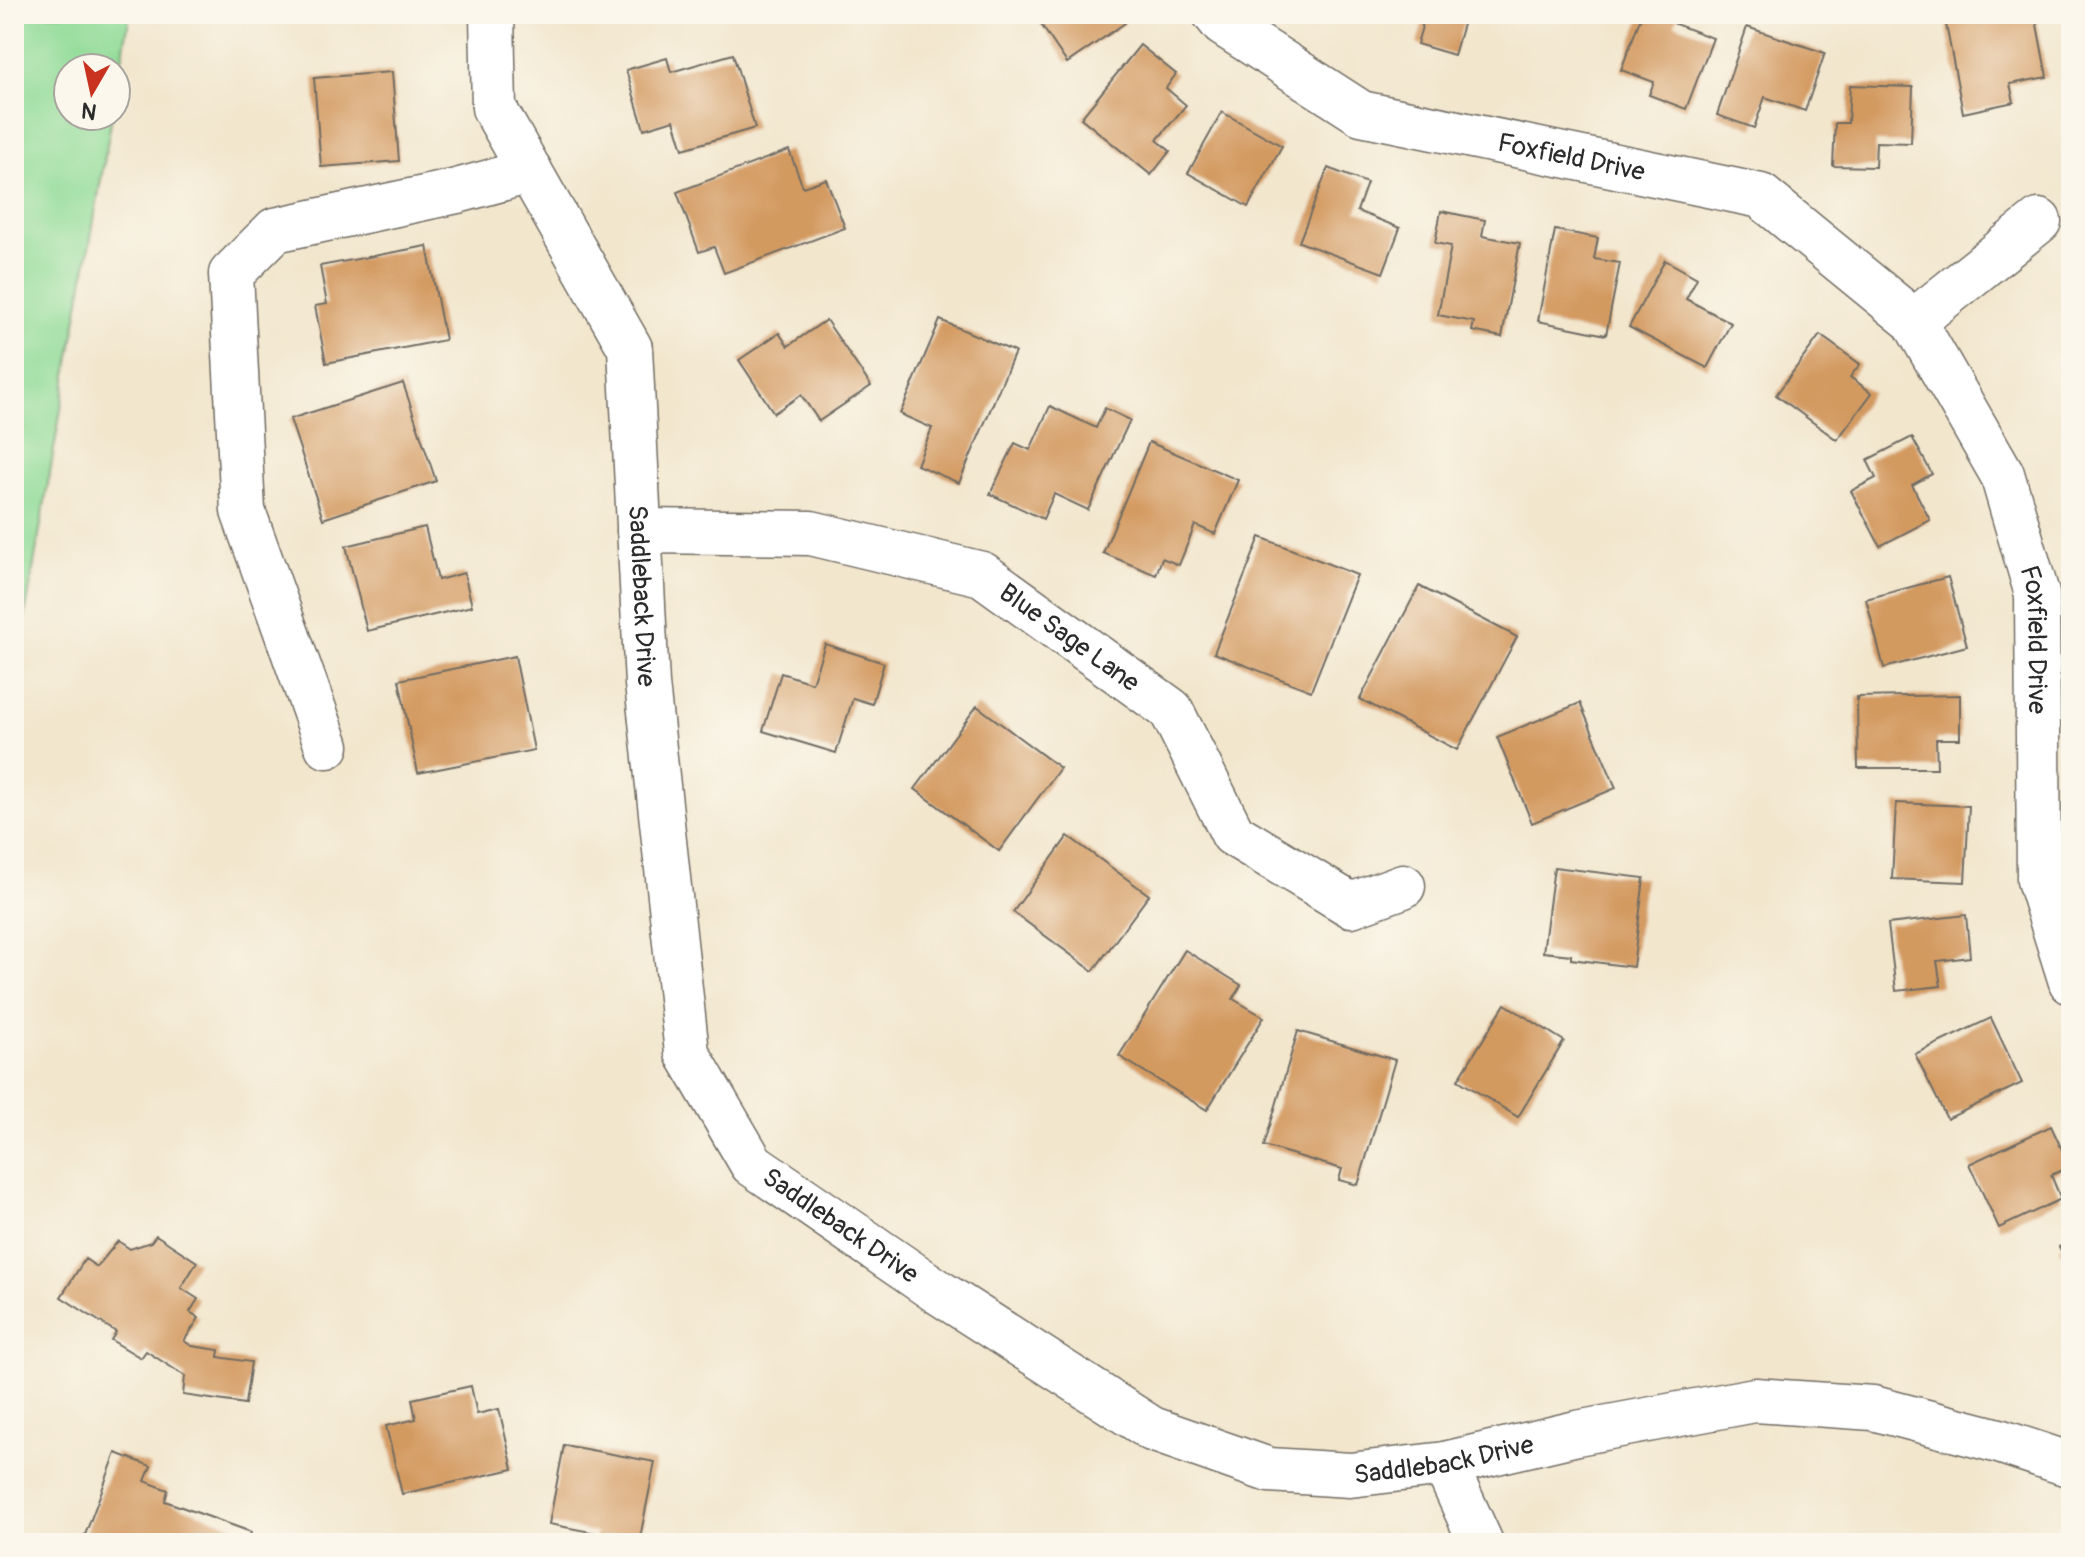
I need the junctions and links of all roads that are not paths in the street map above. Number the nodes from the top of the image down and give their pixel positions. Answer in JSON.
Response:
{"nodes":[{"id":1,"x":492,"y":14,"type":"edge"},
{"id":2,"x":1215,"y":14,"type":"edge"},
{"id":3,"x":530,"y":171,"type":"junction"},
{"id":4,"x":2039,"y":221,"type":"dead end"},
{"id":5,"x":1914,"y":321,"type":"junction"},
{"id":6,"x":639,"y":531,"type":"junction"},
{"id":7,"x":327,"y":746,"type":"dead end"},
{"id":8,"x":1403,"y":886,"type":"dead end"},
{"id":9,"x":2071,"y":982,"type":"edge"},
{"id":10,"x":1445,"y":1464,"type":"junction"},
{"id":11,"x":2071,"y":1465,"type":"edge"},
{"id":12,"x":1481,"y":1543,"type":"edge"}],
"edges":[{"from":1,"to":3,"type":"street","name":"Saddleback Drive"},
{"from":2,"to":5,"type":"street","name":"Foxfield Drive"},
{"from":3,"to":6,"type":"street","name":"Saddleback Drive"},
{"from":3,"to":7,"type":"street"},
{"from":4,"to":5,"type":"street"},
{"from":5,"to":9,"type":"street","name":"Foxfield Drive"},
{"from":6,"to":8,"type":"street","name":"Blue Sage Lane"},
{"from":6,"to":10,"type":"street","name":"Saddleback Drive"},
{"from":10,"to":11,"type":"street","name":"Saddleback Drive"},
{"from":10,"to":12,"type":"street"}]}
